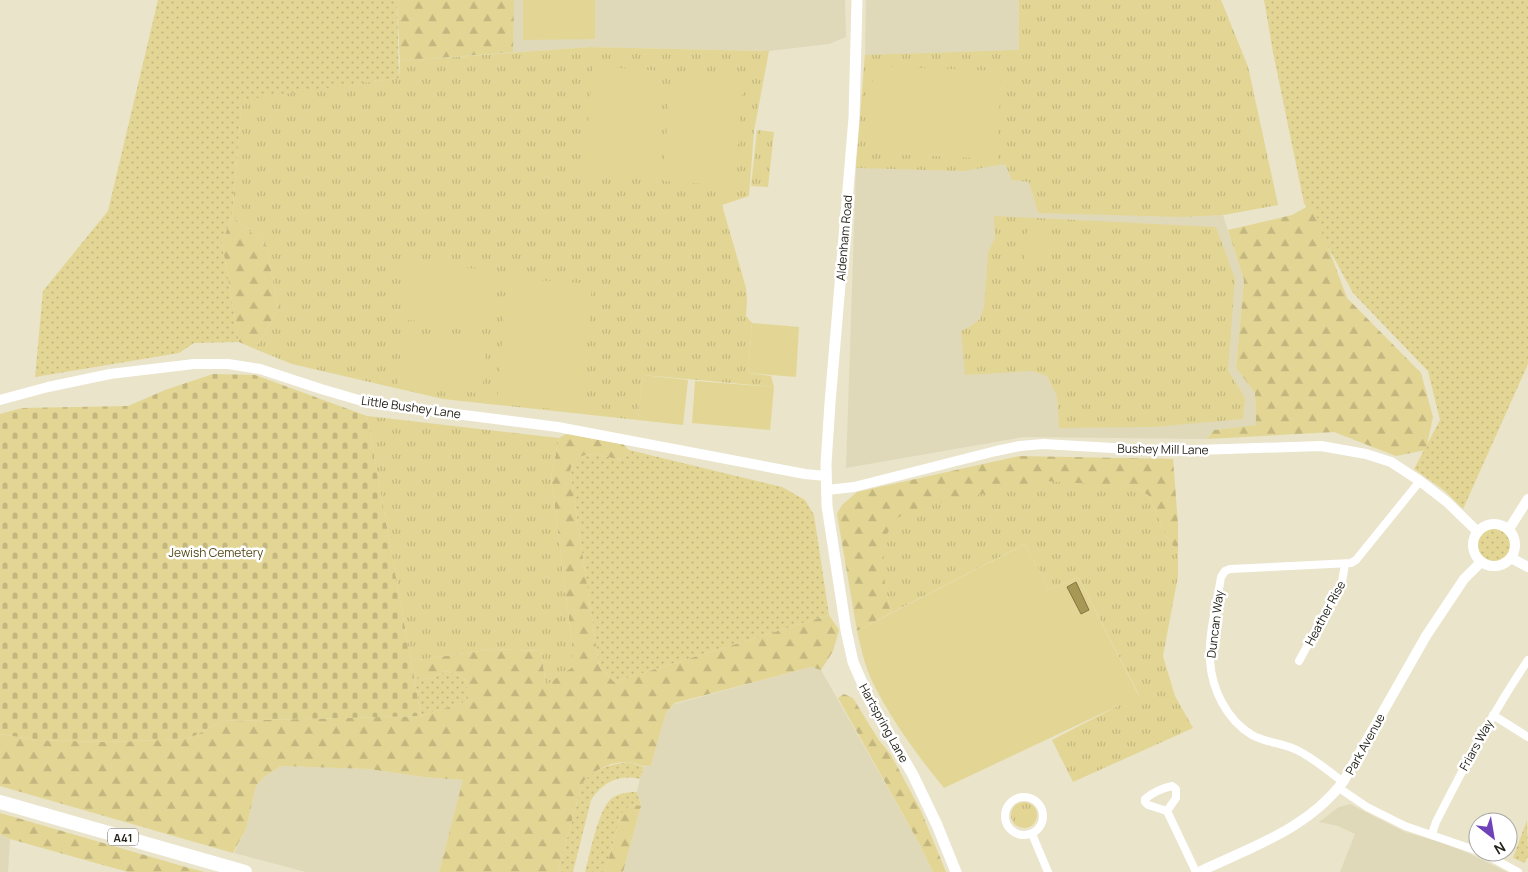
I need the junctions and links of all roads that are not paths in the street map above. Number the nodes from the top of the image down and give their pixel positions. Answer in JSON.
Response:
{"nodes":[{"id":1,"x":857,"y":0,"type":"edge"},
{"id":2,"x":0,"y":400,"type":"edge"},
{"id":3,"x":826,"y":476,"type":"junction"},
{"id":4,"x":1420,"y":481,"type":"junction"},
{"id":5,"x":827,"y":490,"type":"junction"},
{"id":6,"x":1528,"y":499,"type":"edge"},
{"id":7,"x":1509,"y":530,"type":"junction"},
{"id":8,"x":1478,"y":532,"type":"junction"},
{"id":9,"x":1511,"y":558,"type":"junction"},
{"id":10,"x":1481,"y":562,"type":"junction"},
{"id":11,"x":1345,"y":564,"type":"junction"},
{"id":12,"x":1528,"y":568,"type":"edge"},
{"id":13,"x":1528,"y":660,"type":"edge"},
{"id":14,"x":1299,"y":661,"type":"dead end"},
{"id":15,"x":1493,"y":715,"type":"junction"},
{"id":16,"x":1528,"y":737,"type":"edge"},
{"id":17,"x":1341,"y":785,"type":"junction"},
{"id":18,"x":0,"y":802,"type":"edge"},
{"id":19,"x":1167,"y":811,"type":"dead end"},
{"id":20,"x":1032,"y":834,"type":"junction"},
{"id":21,"x":1432,"y":834,"type":"junction"},
{"id":22,"x":1468,"y":847,"type":"edge"},
{"id":23,"x":1499,"y":862,"type":"edge"},
{"id":24,"x":245,"y":872,"type":"edge"},
{"id":25,"x":956,"y":872,"type":"edge"},
{"id":26,"x":1048,"y":872,"type":"edge"},
{"id":27,"x":1197,"y":872,"type":"edge"},
{"id":28,"x":1518,"y":872,"type":"edge"}],
"edges":[{"from":1,"to":3,"type":"main road","name":"Aldenham Road"},
{"from":2,"to":3,"type":"street","name":"Little Bushey Lane"},
{"from":3,"to":5,"type":"main road","name":"Hartspring Lane"},
{"from":4,"to":5,"type":"street","name":"Bushey Mill Lane"},
{"from":4,"to":8,"type":"street","name":"Bushey Mill Lane"},
{"from":4,"to":11,"type":"street"},
{"from":5,"to":25,"type":"main road","name":"Hartspring Lane"},
{"from":6,"to":7,"type":"street"},
{"from":7,"to":8,"type":"street"},
{"from":7,"to":9,"type":"street"},
{"from":8,"to":10,"type":"street"},
{"from":9,"to":10,"type":"street"},
{"from":9,"to":12,"type":"street"},
{"from":10,"to":17,"type":"street","name":"Park Avenue"},
{"from":11,"to":14,"type":"street","name":"Heather Rise"},
{"from":11,"to":17,"type":"street","name":"Duncan Way"},
{"from":13,"to":15,"type":"street","name":"Friars Way"},
{"from":15,"to":16,"type":"street"},
{"from":15,"to":21,"type":"street","name":"Friars Way"},
{"from":17,"to":21,"type":"street"},
{"from":17,"to":27,"type":"street","name":"Park Avenue"},
{"from":18,"to":24,"type":"highway","number":"A41"},
{"from":19,"to":27,"type":"street"},
{"from":20,"to":20,"type":"street"},
{"from":20,"to":26,"type":"street"},
{"from":21,"to":22,"type":"street"},
{"from":23,"to":28,"type":"street"}]}
